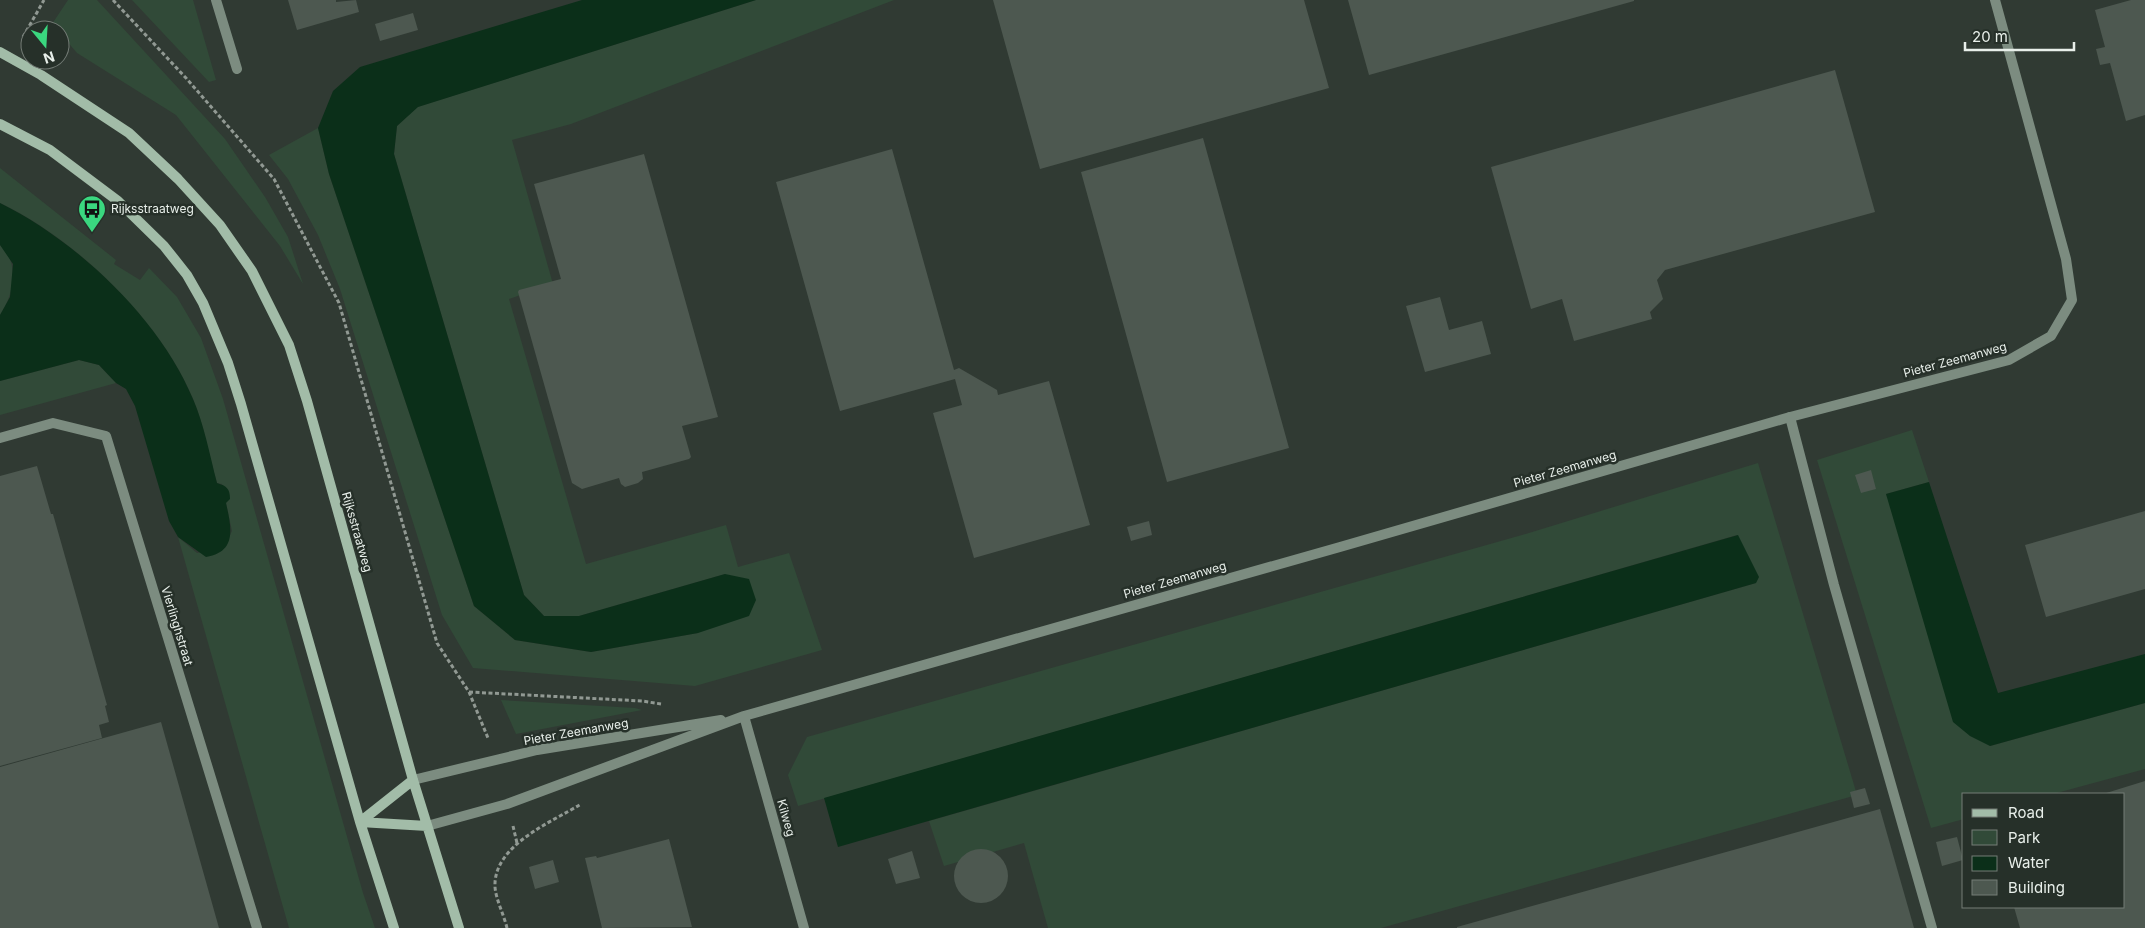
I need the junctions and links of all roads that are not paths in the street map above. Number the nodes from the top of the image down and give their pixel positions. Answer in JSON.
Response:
{"nodes":[{"id":1,"x":216,"y":0,"type":"edge"},
{"id":2,"x":1995,"y":0,"type":"edge"},
{"id":3,"x":0,"y":52,"type":"edge"},
{"id":4,"x":237,"y":69,"type":"dead end"},
{"id":5,"x":0,"y":124,"type":"edge"},
{"id":6,"x":1790,"y":417,"type":"junction"},
{"id":7,"x":0,"y":438,"type":"edge"},
{"id":8,"x":744,"y":716,"type":"junction"},
{"id":9,"x":413,"y":780,"type":"junction"},
{"id":10,"x":360,"y":822,"type":"junction"},
{"id":11,"x":427,"y":826,"type":"junction"},
{"id":12,"x":257,"y":928,"type":"edge"},
{"id":13,"x":394,"y":928,"type":"edge"},
{"id":14,"x":459,"y":928,"type":"edge"},
{"id":15,"x":804,"y":928,"type":"edge"},
{"id":16,"x":1932,"y":928,"type":"edge"}],
"edges":[{"from":1,"to":4,"type":"street"},
{"from":2,"to":6,"type":"street","name":"Pieter Zeemanweg"},
{"from":3,"to":9,"type":"main road","name":"Rijksstraatweg"},
{"from":5,"to":10,"type":"main road"},
{"from":6,"to":8,"type":"street","name":"Pieter Zeemanweg"},
{"from":6,"to":16,"type":"street"},
{"from":7,"to":12,"type":"street","name":"Vierlinghstraat"},
{"from":8,"to":9,"type":"street","name":"Pieter Zeemanweg"},
{"from":8,"to":11,"type":"street","name":"Pieter Zeemanweg"},
{"from":8,"to":15,"type":"street","name":"Kilweg"},
{"from":9,"to":10,"type":"main road"},
{"from":9,"to":11,"type":"main road","name":"Rijksstraatweg"},
{"from":10,"to":11,"type":"main road"},
{"from":10,"to":13,"type":"main road"},
{"from":11,"to":14,"type":"main road","name":"Rijksstraatweg"}]}
